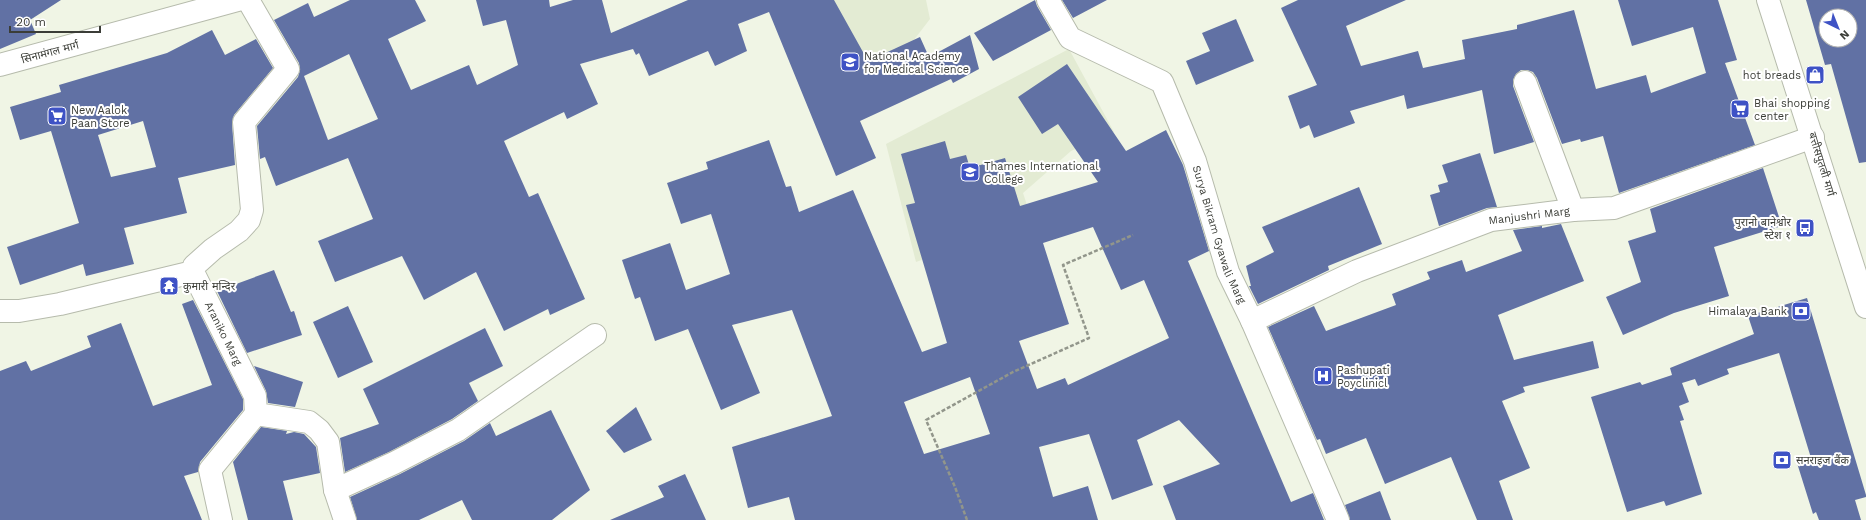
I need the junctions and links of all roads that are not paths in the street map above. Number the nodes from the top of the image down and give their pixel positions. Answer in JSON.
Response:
{"nodes":[{"id":1,"x":238,"y":0,"type":"edge"},
{"id":2,"x":248,"y":0,"type":"edge"},
{"id":3,"x":1048,"y":0,"type":"edge"},
{"id":4,"x":1768,"y":0,"type":"edge"},
{"id":5,"x":0,"y":65,"type":"edge"},
{"id":6,"x":1525,"y":82,"type":"dead end"},
{"id":7,"x":1813,"y":137,"type":"junction"},
{"id":8,"x":1573,"y":210,"type":"junction"},
{"id":9,"x":192,"y":272,"type":"junction"},
{"id":10,"x":1866,"y":306,"type":"edge"},
{"id":11,"x":0,"y":311,"type":"edge"},
{"id":12,"x":1252,"y":321,"type":"junction"},
{"id":13,"x":594,"y":335,"type":"dead end"},
{"id":14,"x":256,"y":414,"type":"junction"},
{"id":15,"x":335,"y":490,"type":"junction"},
{"id":16,"x":221,"y":520,"type":"edge"},
{"id":17,"x":345,"y":520,"type":"edge"},
{"id":18,"x":1338,"y":520,"type":"edge"}],
"edges":[{"from":1,"to":5,"type":"street","name":"सिनामंगल मार्ग"},
{"from":2,"to":9,"type":"street"},
{"from":3,"to":12,"type":"street","name":"Surya Bikram Gyawali Marg"},
{"from":4,"to":7,"type":"street","name":"बत्तीसपुतली मार्ग"},
{"from":6,"to":8,"type":"street"},
{"from":7,"to":8,"type":"street","name":"Manjushri Marg"},
{"from":7,"to":10,"type":"street","name":"बत्तीसपुतली मार्ग"},
{"from":8,"to":12,"type":"street","name":"Manjushri Marg"},
{"from":9,"to":11,"type":"street"},
{"from":9,"to":14,"type":"street","name":"Araniko Marg"},
{"from":12,"to":18,"type":"street","name":"Surya Bikram Gyawali Marg"},
{"from":13,"to":15,"type":"street"},
{"from":14,"to":15,"type":"street"},
{"from":14,"to":16,"type":"street"},
{"from":15,"to":17,"type":"street"}]}
